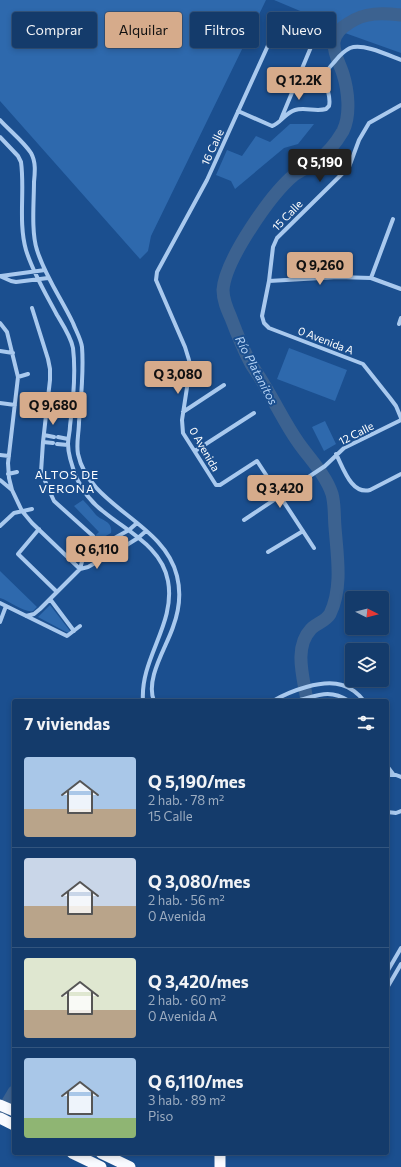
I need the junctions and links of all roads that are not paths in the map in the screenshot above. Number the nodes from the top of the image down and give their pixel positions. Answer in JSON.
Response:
{"nodes":[{"id":1,"x":267,"y":47,"type":"edge"},
{"id":2,"x":311,"y":48,"type":"edge"},
{"id":3,"x":401,"y":60,"type":"edge"},
{"id":4,"x":401,"y":105,"type":"edge"},
{"id":5,"x":238,"y":111,"type":"junction"},
{"id":6,"x":0,"y":120,"type":"edge"},
{"id":7,"x":280,"y":121,"type":"junction"},
{"id":8,"x":0,"y":137,"type":"edge"},
{"id":9,"x":393,"y":219,"type":"dead end"},
{"id":10,"x":45,"y":270,"type":"junction"},
{"id":11,"x":34,"y":272,"type":"junction"},
{"id":12,"x":0,"y":276,"type":"edge"},
{"id":13,"x":48,"y":278,"type":"junction"},
{"id":14,"x":371,"y":278,"type":"junction"},
{"id":15,"x":38,"y":280,"type":"junction"},
{"id":16,"x":156,"y":280,"type":"joint"},
{"id":17,"x":269,"y":281,"type":"junction"},
{"id":18,"x":401,"y":289,"type":"edge"},
{"id":19,"x":32,"y":308,"type":"dead end"},
{"id":20,"x":401,"y":318,"type":"edge"},
{"id":21,"x":0,"y":323,"type":"edge"},
{"id":22,"x":399,"y":324,"type":"dead end"},
{"id":23,"x":0,"y":351,"type":"edge"},
{"id":24,"x":13,"y":353,"type":"junction"},
{"id":25,"x":28,"y":374,"type":"dead end"},
{"id":26,"x":18,"y":377,"type":"junction"},
{"id":27,"x":224,"y":386,"type":"dead end"},
{"id":28,"x":0,"y":404,"type":"edge"},
{"id":29,"x":15,"y":405,"type":"junction"},
{"id":30,"x":183,"y":412,"type":"junction"},
{"id":31,"x":254,"y":413,"type":"dead end"},
{"id":32,"x":401,"y":419,"type":"edge"},
{"id":33,"x":44,"y":435,"type":"junction"},
{"id":34,"x":78,"y":441,"type":"junction"},
{"id":35,"x":43,"y":442,"type":"junction"},
{"id":36,"x":68,"y":442,"type":"junction"},
{"id":37,"x":195,"y":450,"type":"junction"},
{"id":38,"x":336,"y":454,"type":"junction"},
{"id":39,"x":0,"y":455,"type":"edge"},
{"id":40,"x":9,"y":456,"type":"junction"},
{"id":41,"x":17,"y":472,"type":"dead end"},
{"id":42,"x":8,"y":474,"type":"junction"},
{"id":43,"x":401,"y":474,"type":"edge"},
{"id":44,"x":0,"y":480,"type":"edge"},
{"id":45,"x":12,"y":490,"type":"junction"},
{"id":46,"x":281,"y":496,"type":"junction"},
{"id":47,"x":32,"y":509,"type":"dead end"},
{"id":48,"x":22,"y":510,"type":"junction"},
{"id":49,"x":244,"y":520,"type":"dead end"},
{"id":50,"x":137,"y":523,"type":"junction"},
{"id":51,"x":0,"y":526,"type":"edge"},
{"id":52,"x":39,"y":529,"type":"junction"},
{"id":53,"x":129,"y":530,"type":"junction"},
{"id":54,"x":146,"y":531,"type":"junction"},
{"id":55,"x":303,"y":531,"type":"junction"},
{"id":56,"x":93,"y":536,"type":"dead end"},
{"id":57,"x":138,"y":538,"type":"junction"},
{"id":58,"x":111,"y":540,"type":"dead end"},
{"id":59,"x":104,"y":544,"type":"dead end"},
{"id":60,"x":314,"y":548,"type":"dead end"},
{"id":61,"x":117,"y":551,"type":"tunnel mouth"},
{"id":62,"x":268,"y":552,"type":"dead end"},
{"id":63,"x":109,"y":555,"type":"tunnel mouth"},
{"id":64,"x":80,"y":569,"type":"junction"},
{"id":65,"x":56,"y":591,"type":"junction"},
{"id":66,"x":50,"y":599,"type":"junction"},
{"id":67,"x":0,"y":603,"type":"edge"},
{"id":68,"x":6,"y":606,"type":"junction"},
{"id":69,"x":26,"y":616,"type":"junction"},
{"id":70,"x":0,"y":622,"type":"edge"},
{"id":71,"x":80,"y":626,"type":"dead end"},
{"id":72,"x":74,"y":631,"type":"junction"},
{"id":73,"x":143,"y":699,"type":"edge"},
{"id":74,"x":154,"y":699,"type":"edge"},
{"id":75,"x":277,"y":699,"type":"edge"},
{"id":76,"x":304,"y":699,"type":"edge"},
{"id":77,"x":346,"y":699,"type":"edge"},
{"id":78,"x":362,"y":699,"type":"edge"},
{"id":79,"x":389,"y":769,"type":"edge"},
{"id":80,"x":393,"y":774,"type":"junction"},
{"id":81,"x":389,"y":775,"type":"edge"},
{"id":82,"x":401,"y":777,"type":"edge"},
{"id":83,"x":401,"y":811,"type":"edge"},
{"id":84,"x":389,"y":813,"type":"edge"},
{"id":85,"x":401,"y":948,"type":"edge"},
{"id":86,"x":401,"y":964,"type":"edge"},
{"id":87,"x":389,"y":969,"type":"edge"},
{"id":88,"x":389,"y":985,"type":"edge"},
{"id":89,"x":0,"y":1104,"type":"edge"},
{"id":90,"x":12,"y":1110,"type":"edge"},
{"id":91,"x":0,"y":1118,"type":"edge"},
{"id":92,"x":12,"y":1124,"type":"edge"},
{"id":93,"x":76,"y":1155,"type":"edge"},
{"id":94,"x":105,"y":1155,"type":"edge"},
{"id":95,"x":220,"y":1155,"type":"edge"},
{"id":96,"x":130,"y":1166,"type":"edge"},
{"id":97,"x":101,"y":1167,"type":"edge"},
{"id":98,"x":220,"y":1167,"type":"edge"}],
"edges":[{"from":1,"to":5,"type":"street","name":"16 Calle"},
{"from":2,"to":7,"type":"street"},
{"from":3,"to":7,"type":"street"},
{"from":4,"to":17,"type":"street","name":"15 Calle"},
{"from":5,"to":7,"type":"street"},
{"from":5,"to":16,"type":"street","name":"16 Calle"},
{"from":6,"to":10,"type":"street"},
{"from":8,"to":11,"type":"street"},
{"from":9,"to":14,"type":"street"},
{"from":10,"to":11,"type":"street"},
{"from":10,"to":13,"type":"street"},
{"from":11,"to":12,"type":"street"},
{"from":11,"to":15,"type":"street"},
{"from":12,"to":15,"type":"street"},
{"from":13,"to":15,"type":"street"},
{"from":13,"to":34,"type":"street"},
{"from":14,"to":17,"type":"street"},
{"from":14,"to":18,"type":"street"},
{"from":15,"to":36,"type":"street"},
{"from":16,"to":30,"type":"street","name":"0 Avenida"},
{"from":17,"to":32,"type":"street","name":"0 Avenida A"},
{"from":19,"to":33,"type":"street"},
{"from":20,"to":22,"type":"street"},
{"from":21,"to":24,"type":"street"},
{"from":23,"to":24,"type":"street"},
{"from":24,"to":26,"type":"street"},
{"from":25,"to":26,"type":"street"},
{"from":26,"to":29,"type":"street"},
{"from":27,"to":30,"type":"street"},
{"from":28,"to":29,"type":"street"},
{"from":29,"to":40,"type":"street"},
{"from":30,"to":37,"type":"street","name":"0 Avenida"},
{"from":31,"to":37,"type":"street"},
{"from":32,"to":38,"type":"street","name":"12 Calle"},
{"from":33,"to":35,"type":"street"},
{"from":33,"to":36,"type":"street"},
{"from":34,"to":36,"type":"street"},
{"from":34,"to":50,"type":"street"},
{"from":35,"to":36,"type":"street"},
{"from":35,"to":56,"type":"street"},
{"from":36,"to":53,"type":"street"},
{"from":37,"to":46,"type":"street","name":"0 Avenida"},
{"from":38,"to":43,"type":"street"},
{"from":38,"to":46,"type":"street","name":"12 Calle"},
{"from":39,"to":40,"type":"street"},
{"from":40,"to":42,"type":"street"},
{"from":41,"to":42,"type":"street"},
{"from":42,"to":45,"type":"street"},
{"from":44,"to":45,"type":"street"},
{"from":45,"to":48,"type":"street"},
{"from":46,"to":49,"type":"street","name":"12 Calle"},
{"from":46,"to":55,"type":"street"},
{"from":47,"to":48,"type":"street"},
{"from":48,"to":51,"type":"street"},
{"from":48,"to":52,"type":"street"},
{"from":50,"to":53,"type":"street"},
{"from":50,"to":54,"type":"street"},
{"from":52,"to":64,"type":"street"},
{"from":52,"to":65,"type":"street"},
{"from":53,"to":57,"type":"street"},
{"from":53,"to":58,"type":"street"},
{"from":54,"to":57,"type":"street"},
{"from":54,"to":74,"type":"street"},
{"from":55,"to":60,"type":"street"},
{"from":55,"to":62,"type":"street"},
{"from":57,"to":61,"type":"street"},
{"from":57,"to":73,"type":"street"},
{"from":59,"to":64,"type":"street"},
{"from":63,"to":64,"type":"street"},
{"from":64,"to":65,"type":"street"},
{"from":65,"to":66,"type":"street"},
{"from":66,"to":69,"type":"street"},
{"from":66,"to":72,"type":"street"},
{"from":67,"to":68,"type":"street"},
{"from":68,"to":69,"type":"street"},
{"from":68,"to":70,"type":"street"},
{"from":69,"to":72,"type":"street"},
{"from":71,"to":72,"type":"street"},
{"from":75,"to":78,"type":"street"},
{"from":76,"to":77,"type":"street"},
{"from":79,"to":80,"type":"street"},
{"from":80,"to":81,"type":"street"},
{"from":80,"to":82,"type":"street"},
{"from":83,"to":84,"type":"street"},
{"from":85,"to":87,"type":"street"},
{"from":86,"to":88,"type":"street"},
{"from":89,"to":90,"type":"highway"},
{"from":91,"to":92,"type":"highway"},
{"from":93,"to":97,"type":"highway"},
{"from":94,"to":96,"type":"highway"},
{"from":95,"to":98,"type":"highway"}]}
